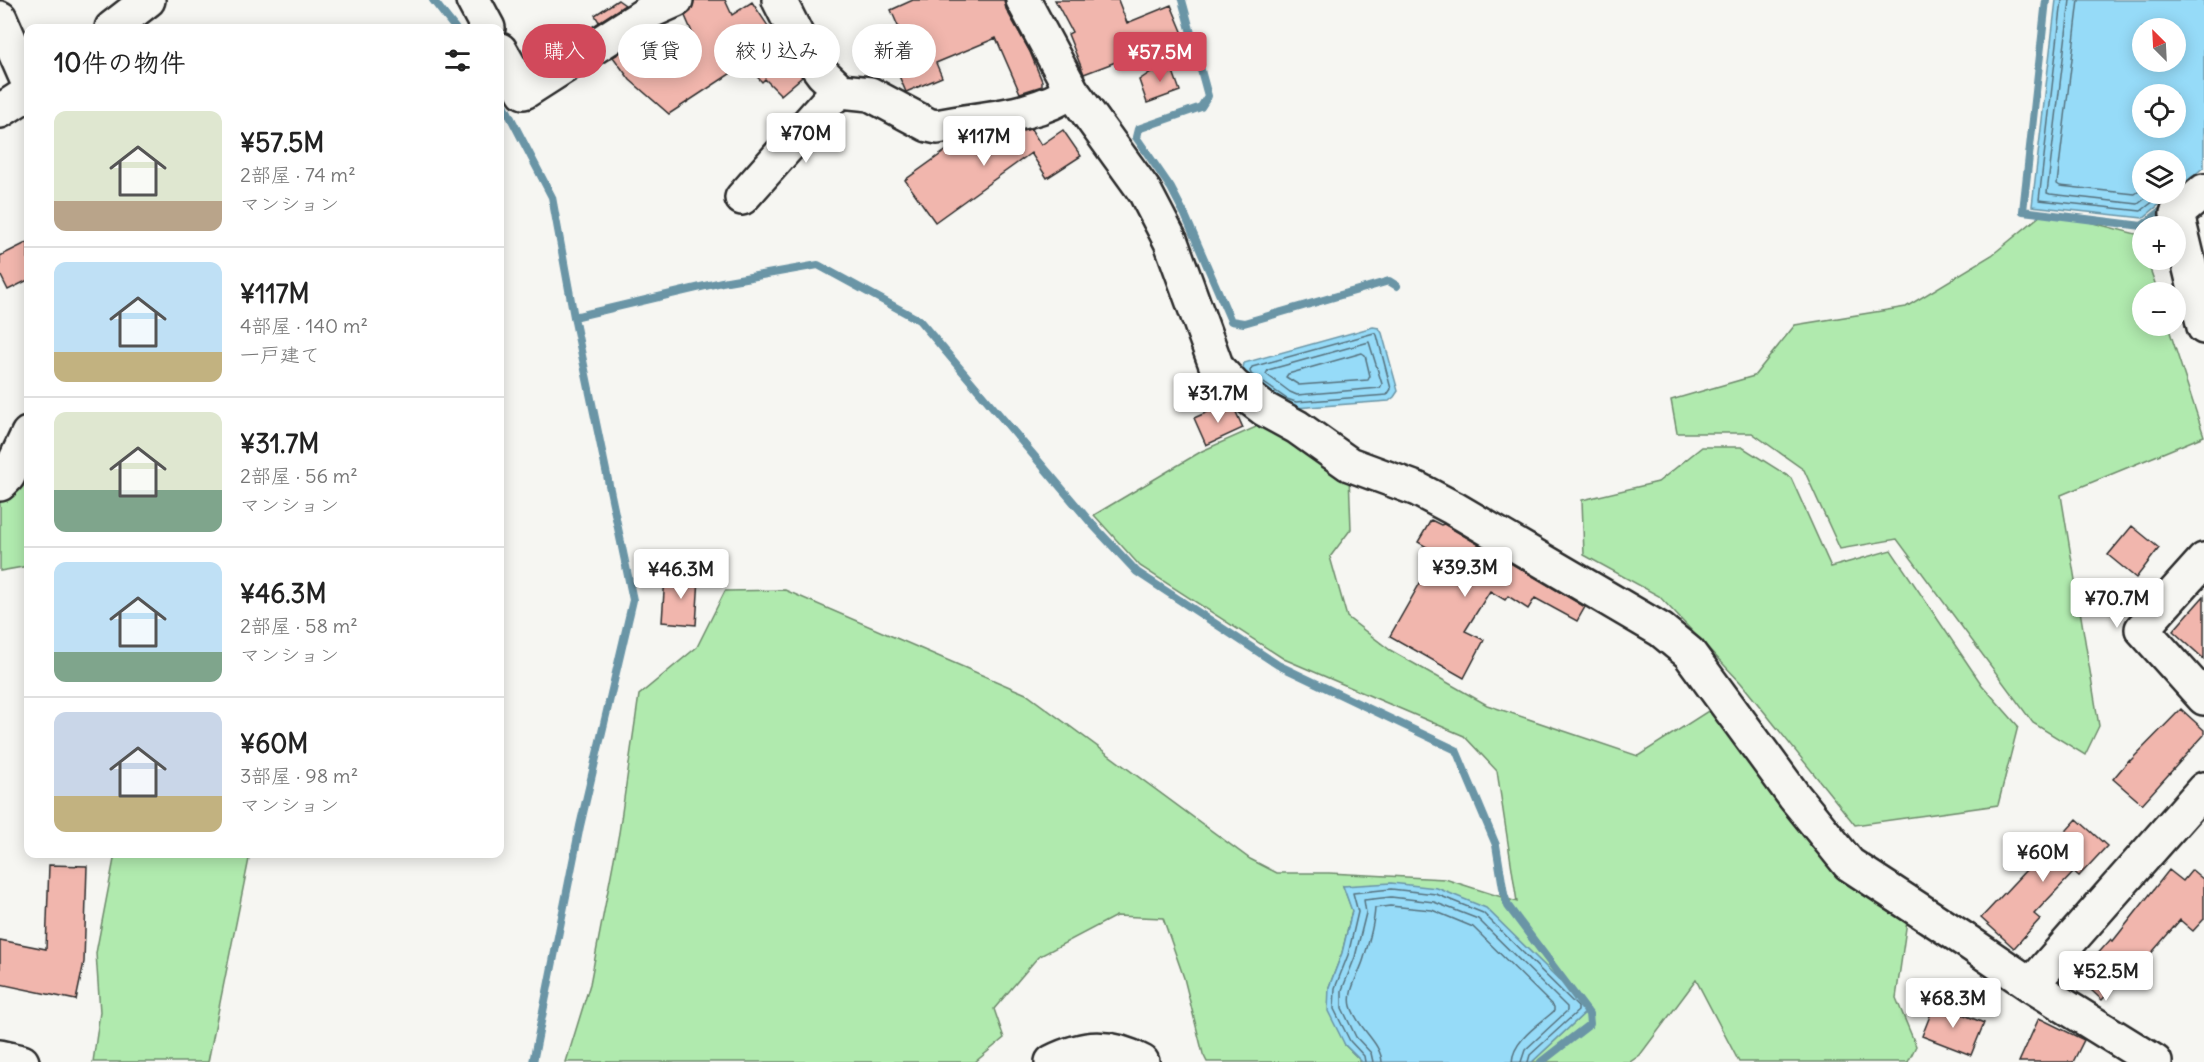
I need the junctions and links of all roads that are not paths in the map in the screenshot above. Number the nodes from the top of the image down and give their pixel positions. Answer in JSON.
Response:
{"nodes":[{"id":1,"x":148,"y":0,"type":"edge"},
{"id":2,"x":473,"y":0,"type":"edge"},
{"id":3,"x":676,"y":0,"type":"edge"},
{"id":4,"x":779,"y":0,"type":"edge"},
{"id":5,"x":1023,"y":0,"type":"edge"},
{"id":6,"x":0,"y":18,"type":"edge"},
{"id":7,"x":117,"y":24,"type":"edge"},
{"id":8,"x":486,"y":24,"type":"edge"},
{"id":9,"x":504,"y":57,"type":"edge"},
{"id":10,"x":24,"y":73,"type":"edge"},
{"id":11,"x":841,"y":91,"type":"junction"},
{"id":12,"x":1072,"y":92,"type":"junction"},
{"id":13,"x":24,"y":96,"type":"edge"},
{"id":14,"x":0,"y":111,"type":"edge"},
{"id":15,"x":2204,"y":191,"type":"edge"},
{"id":16,"x":742,"y":198,"type":"dead end"},
{"id":17,"x":2204,"y":327,"type":"edge"},
{"id":18,"x":24,"y":442,"type":"edge"},
{"id":19,"x":0,"y":484,"type":"edge"},
{"id":20,"x":2204,"y":560,"type":"edge"},
{"id":21,"x":2204,"y":698,"type":"edge"},
{"id":22,"x":2204,"y":789,"type":"edge"},
{"id":23,"x":2031,"y":985,"type":"junction"},
{"id":24,"x":0,"y":1057,"type":"edge"},
{"id":25,"x":22,"y":1062,"type":"edge"},
{"id":26,"x":1052,"y":1062,"type":"edge"},
{"id":27,"x":1142,"y":1062,"type":"edge"},
{"id":28,"x":2155,"y":1062,"type":"edge"}],
"edges":[{"from":1,"to":7,"type":"street"},
{"from":2,"to":8,"type":"street"},
{"from":3,"to":9,"type":"street"},
{"from":4,"to":11,"type":"street"},
{"from":5,"to":12,"type":"street"},
{"from":6,"to":10,"type":"street"},
{"from":11,"to":12,"type":"street"},
{"from":11,"to":16,"type":"street"},
{"from":12,"to":23,"type":"street"},
{"from":13,"to":14,"type":"street"},
{"from":15,"to":17,"type":"street"},
{"from":18,"to":19,"type":"street"},
{"from":20,"to":21,"type":"street"},
{"from":22,"to":23,"type":"street"},
{"from":23,"to":28,"type":"street"},
{"from":24,"to":25,"type":"street"},
{"from":26,"to":27,"type":"street"}]}
